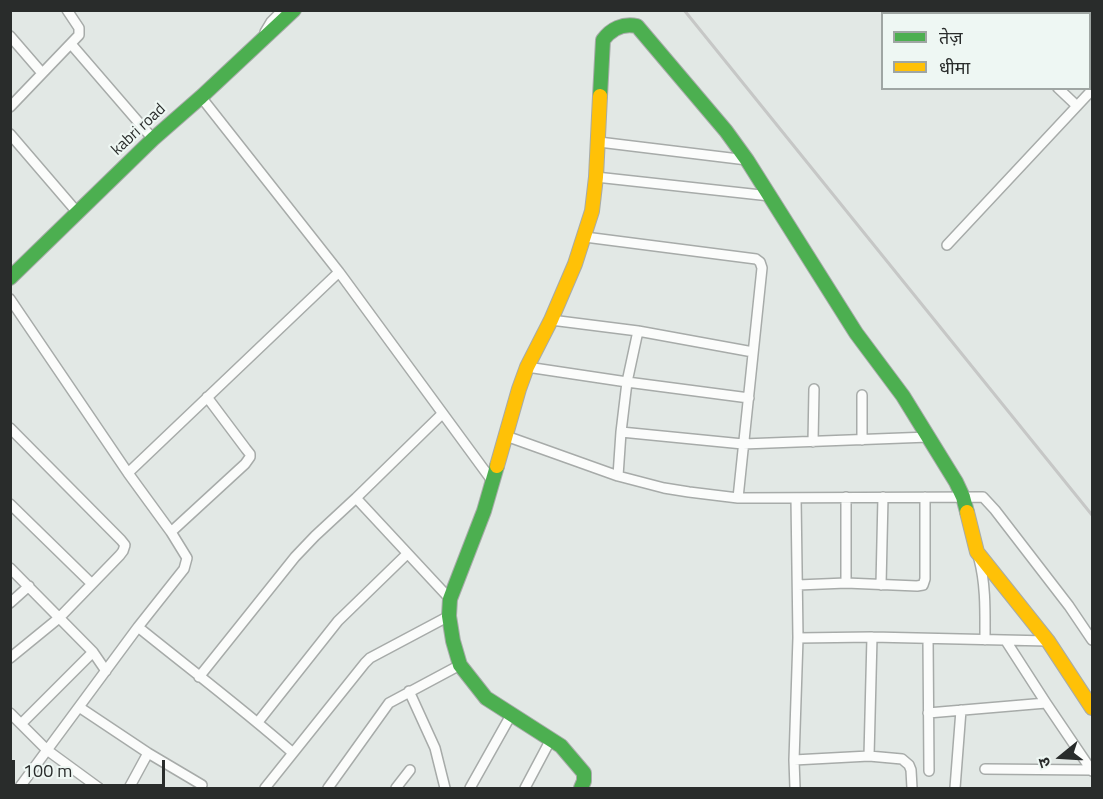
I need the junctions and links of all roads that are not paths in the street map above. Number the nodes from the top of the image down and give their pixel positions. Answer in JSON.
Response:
{"nodes":[{"id":1,"x":67,"y":10,"type":"edge"},
{"id":2,"x":294,"y":10,"type":"edge"},
{"id":3,"x":283,"y":16,"type":"edge"},
{"id":4,"x":10,"y":36,"type":"edge"},
{"id":5,"x":71,"y":44,"type":"junction"},
{"id":6,"x":42,"y":74,"type":"junction"},
{"id":7,"x":1060,"y":90,"type":"edge"},
{"id":8,"x":1092,"y":90,"type":"edge"},
{"id":9,"x":201,"y":97,"type":"junction"},
{"id":10,"x":1077,"y":106,"type":"junction"},
{"id":11,"x":10,"y":107,"type":"edge"},
{"id":12,"x":10,"y":134,"type":"edge"},
{"id":13,"x":153,"y":139,"type":"junction"},
{"id":14,"x":598,"y":142,"type":"junction"},
{"id":15,"x":747,"y":160,"type":"junction"},
{"id":16,"x":596,"y":177,"type":"junction"},
{"id":17,"x":770,"y":196,"type":"junction"},
{"id":18,"x":77,"y":212,"type":"junction"},
{"id":19,"x":585,"y":237,"type":"junction"},
{"id":20,"x":946,"y":245,"type":"dead end"},
{"id":21,"x":339,"y":272,"type":"junction"},
{"id":22,"x":10,"y":278,"type":"edge"},
{"id":23,"x":10,"y":299,"type":"edge"},
{"id":24,"x":551,"y":320,"type":"junction"},
{"id":25,"x":638,"y":331,"type":"junction"},
{"id":26,"x":753,"y":352,"type":"junction"},
{"id":27,"x":527,"y":367,"type":"junction"},
{"id":28,"x":627,"y":382,"type":"junction"},
{"id":29,"x":814,"y":389,"type":"dead end"},
{"id":30,"x":862,"y":395,"type":"dead end"},
{"id":31,"x":207,"y":397,"type":"junction"},
{"id":32,"x":749,"y":398,"type":"junction"},
{"id":33,"x":442,"y":414,"type":"junction"},
{"id":34,"x":10,"y":428,"type":"edge"},
{"id":35,"x":621,"y":432,"type":"junction"},
{"id":36,"x":506,"y":436,"type":"junction"},
{"id":37,"x":929,"y":437,"type":"junction"},
{"id":38,"x":862,"y":440,"type":"junction"},
{"id":39,"x":813,"y":441,"type":"junction"},
{"id":40,"x":743,"y":444,"type":"junction"},
{"id":41,"x":128,"y":473,"type":"junction"},
{"id":42,"x":618,"y":476,"type":"junction"},
{"id":43,"x":493,"y":482,"type":"junction"},
{"id":44,"x":846,"y":497,"type":"junction"},
{"id":45,"x":883,"y":497,"type":"junction"},
{"id":46,"x":925,"y":497,"type":"junction"},
{"id":47,"x":963,"y":497,"type":"junction"},
{"id":48,"x":356,"y":498,"type":"junction"},
{"id":49,"x":738,"y":498,"type":"junction"},
{"id":50,"x":796,"y":498,"type":"junction"},
{"id":51,"x":10,"y":504,"type":"edge"},
{"id":52,"x":171,"y":532,"type":"junction"},
{"id":53,"x":977,"y":552,"type":"junction"},
{"id":54,"x":407,"y":554,"type":"junction"},
{"id":55,"x":10,"y":568,"type":"edge"},
{"id":56,"x":846,"y":583,"type":"junction"},
{"id":57,"x":92,"y":584,"type":"junction"},
{"id":58,"x":798,"y":585,"type":"junction"},
{"id":59,"x":881,"y":585,"type":"junction"},
{"id":60,"x":29,"y":586,"type":"junction"},
{"id":61,"x":450,"y":599,"type":"junction"},
{"id":62,"x":10,"y":603,"type":"edge"},
{"id":63,"x":449,"y":616,"type":"junction"},
{"id":64,"x":59,"y":618,"type":"junction"},
{"id":65,"x":138,"y":627,"type":"junction"},
{"id":66,"x":872,"y":637,"type":"junction"},
{"id":67,"x":798,"y":638,"type":"junction"},
{"id":68,"x":928,"y":639,"type":"junction"},
{"id":69,"x":986,"y":640,"type":"junction"},
{"id":70,"x":1092,"y":640,"type":"edge"},
{"id":71,"x":1006,"y":641,"type":"junction"},
{"id":72,"x":1047,"y":641,"type":"junction"},
{"id":73,"x":93,"y":652,"type":"junction"},
{"id":74,"x":10,"y":658,"type":"edge"},
{"id":75,"x":460,"y":665,"type":"junction"},
{"id":76,"x":106,"y":670,"type":"junction"},
{"id":77,"x":199,"y":677,"type":"junction"},
{"id":78,"x":410,"y":691,"type":"junction"},
{"id":79,"x":1046,"y":703,"type":"junction"},
{"id":80,"x":79,"y":707,"type":"junction"},
{"id":81,"x":1092,"y":708,"type":"edge"},
{"id":82,"x":961,"y":710,"type":"junction"},
{"id":83,"x":10,"y":712,"type":"edge"},
{"id":84,"x":928,"y":713,"type":"junction"},
{"id":85,"x":511,"y":715,"type":"junction"},
{"id":86,"x":258,"y":722,"type":"junction"},
{"id":87,"x":22,"y":723,"type":"junction"},
{"id":88,"x":551,"y":739,"type":"junction"},
{"id":89,"x":47,"y":750,"type":"junction"},
{"id":90,"x":148,"y":753,"type":"junction"},
{"id":91,"x":293,"y":753,"type":"junction"},
{"id":92,"x":869,"y":756,"type":"junction"},
{"id":93,"x":795,"y":760,"type":"junction"},
{"id":94,"x":985,"y":769,"type":"dead end"},
{"id":95,"x":410,"y":770,"type":"dead end"},
{"id":96,"x":1092,"y":770,"type":"edge"},
{"id":97,"x":929,"y":771,"type":"dead end"},
{"id":98,"x":22,"y":785,"type":"edge"},
{"id":99,"x":202,"y":785,"type":"dead end"},
{"id":100,"x":331,"y":787,"type":"edge"},
{"id":101,"x":33,"y":789,"type":"edge"},
{"id":102,"x":99,"y":789,"type":"edge"},
{"id":103,"x":129,"y":789,"type":"edge"},
{"id":104,"x":265,"y":789,"type":"edge"},
{"id":105,"x":396,"y":789,"type":"edge"},
{"id":106,"x":445,"y":789,"type":"edge"},
{"id":107,"x":470,"y":789,"type":"edge"},
{"id":108,"x":525,"y":789,"type":"edge"},
{"id":109,"x":581,"y":789,"type":"edge"},
{"id":110,"x":795,"y":789,"type":"edge"},
{"id":111,"x":912,"y":789,"type":"edge"},
{"id":112,"x":955,"y":789,"type":"edge"}],
"edges":[{"from":1,"to":5,"type":"street"},
{"from":2,"to":3,"type":"street","name":"kabri road"},
{"from":3,"to":9,"type":"street","name":"kabri road"},
{"from":4,"to":6,"type":"street"},
{"from":5,"to":6,"type":"street"},
{"from":5,"to":13,"type":"street"},
{"from":6,"to":11,"type":"street"},
{"from":7,"to":10,"type":"street"},
{"from":8,"to":10,"type":"street"},
{"from":9,"to":13,"type":"street","name":"kabri road"},
{"from":9,"to":21,"type":"street"},
{"from":10,"to":20,"type":"street"},
{"from":12,"to":18,"type":"street"},
{"from":13,"to":18,"type":"street","name":"kabri road"},
{"from":14,"to":15,"type":"street"},
{"from":14,"to":15,"type":"street"},
{"from":14,"to":16,"type":"street"},
{"from":15,"to":17,"type":"street"},
{"from":16,"to":17,"type":"street"},
{"from":16,"to":19,"type":"street"},
{"from":17,"to":37,"type":"street"},
{"from":18,"to":22,"type":"street","name":"kabri road"},
{"from":19,"to":24,"type":"street"},
{"from":19,"to":26,"type":"street"},
{"from":21,"to":31,"type":"street"},
{"from":21,"to":33,"type":"street"},
{"from":23,"to":41,"type":"street"},
{"from":24,"to":25,"type":"street"},
{"from":24,"to":27,"type":"street"},
{"from":25,"to":26,"type":"street"},
{"from":25,"to":28,"type":"street"},
{"from":26,"to":32,"type":"street"},
{"from":27,"to":28,"type":"street"},
{"from":27,"to":36,"type":"street"},
{"from":28,"to":32,"type":"street"},
{"from":28,"to":35,"type":"street"},
{"from":29,"to":39,"type":"street"},
{"from":30,"to":38,"type":"street"},
{"from":31,"to":41,"type":"street"},
{"from":31,"to":52,"type":"street"},
{"from":32,"to":40,"type":"street"},
{"from":33,"to":43,"type":"street"},
{"from":33,"to":48,"type":"street"},
{"from":34,"to":57,"type":"street"},
{"from":35,"to":40,"type":"street"},
{"from":35,"to":42,"type":"street"},
{"from":36,"to":42,"type":"street"},
{"from":36,"to":43,"type":"street"},
{"from":37,"to":38,"type":"street"},
{"from":37,"to":47,"type":"street"},
{"from":38,"to":39,"type":"street"},
{"from":39,"to":40,"type":"street"},
{"from":40,"to":49,"type":"street"},
{"from":41,"to":52,"type":"street"},
{"from":42,"to":49,"type":"street"},
{"from":43,"to":61,"type":"street"},
{"from":44,"to":45,"type":"street"},
{"from":44,"to":50,"type":"street"},
{"from":44,"to":56,"type":"street"},
{"from":45,"to":46,"type":"street"},
{"from":45,"to":59,"type":"street"},
{"from":46,"to":47,"type":"street"},
{"from":46,"to":59,"type":"street"},
{"from":47,"to":53,"type":"street"},
{"from":47,"to":70,"type":"street"},
{"from":48,"to":54,"type":"street"},
{"from":48,"to":77,"type":"street"},
{"from":49,"to":50,"type":"street"},
{"from":50,"to":58,"type":"street"},
{"from":51,"to":57,"type":"street"},
{"from":52,"to":65,"type":"street"},
{"from":53,"to":69,"type":"street"},
{"from":53,"to":72,"type":"street"},
{"from":54,"to":61,"type":"street"},
{"from":54,"to":86,"type":"street"},
{"from":55,"to":60,"type":"street"},
{"from":56,"to":58,"type":"street"},
{"from":56,"to":59,"type":"street"},
{"from":57,"to":64,"type":"street"},
{"from":58,"to":67,"type":"street"},
{"from":60,"to":62,"type":"street"},
{"from":60,"to":64,"type":"street"},
{"from":61,"to":63,"type":"street"},
{"from":63,"to":75,"type":"street"},
{"from":63,"to":91,"type":"street"},
{"from":64,"to":73,"type":"street"},
{"from":64,"to":74,"type":"street"},
{"from":65,"to":76,"type":"street"},
{"from":65,"to":77,"type":"street"},
{"from":66,"to":67,"type":"street"},
{"from":66,"to":68,"type":"street"},
{"from":66,"to":92,"type":"street"},
{"from":67,"to":93,"type":"street"},
{"from":68,"to":69,"type":"street"},
{"from":68,"to":84,"type":"street"},
{"from":69,"to":71,"type":"street"},
{"from":71,"to":72,"type":"street"},
{"from":71,"to":79,"type":"street"},
{"from":72,"to":81,"type":"street"},
{"from":73,"to":76,"type":"street"},
{"from":73,"to":87,"type":"street"},
{"from":75,"to":78,"type":"street"},
{"from":75,"to":85,"type":"street"},
{"from":76,"to":80,"type":"street"},
{"from":77,"to":86,"type":"street"},
{"from":78,"to":100,"type":"street"},
{"from":78,"to":106,"type":"street"},
{"from":79,"to":82,"type":"street"},
{"from":79,"to":96,"type":"street"},
{"from":80,"to":89,"type":"street"},
{"from":80,"to":90,"type":"street"},
{"from":82,"to":84,"type":"street"},
{"from":82,"to":112,"type":"street"},
{"from":83,"to":87,"type":"street"},
{"from":84,"to":97,"type":"street"},
{"from":85,"to":88,"type":"street"},
{"from":85,"to":107,"type":"street"},
{"from":86,"to":91,"type":"street"},
{"from":87,"to":89,"type":"street"},
{"from":88,"to":108,"type":"street"},
{"from":88,"to":109,"type":"street"},
{"from":89,"to":98,"type":"street"},
{"from":89,"to":102,"type":"street"},
{"from":90,"to":99,"type":"street"},
{"from":90,"to":103,"type":"street"},
{"from":91,"to":104,"type":"street"},
{"from":92,"to":93,"type":"street"},
{"from":92,"to":111,"type":"street"},
{"from":93,"to":110,"type":"street"},
{"from":94,"to":96,"type":"street"},
{"from":95,"to":105,"type":"street"},
{"from":98,"to":101,"type":"street"}]}
